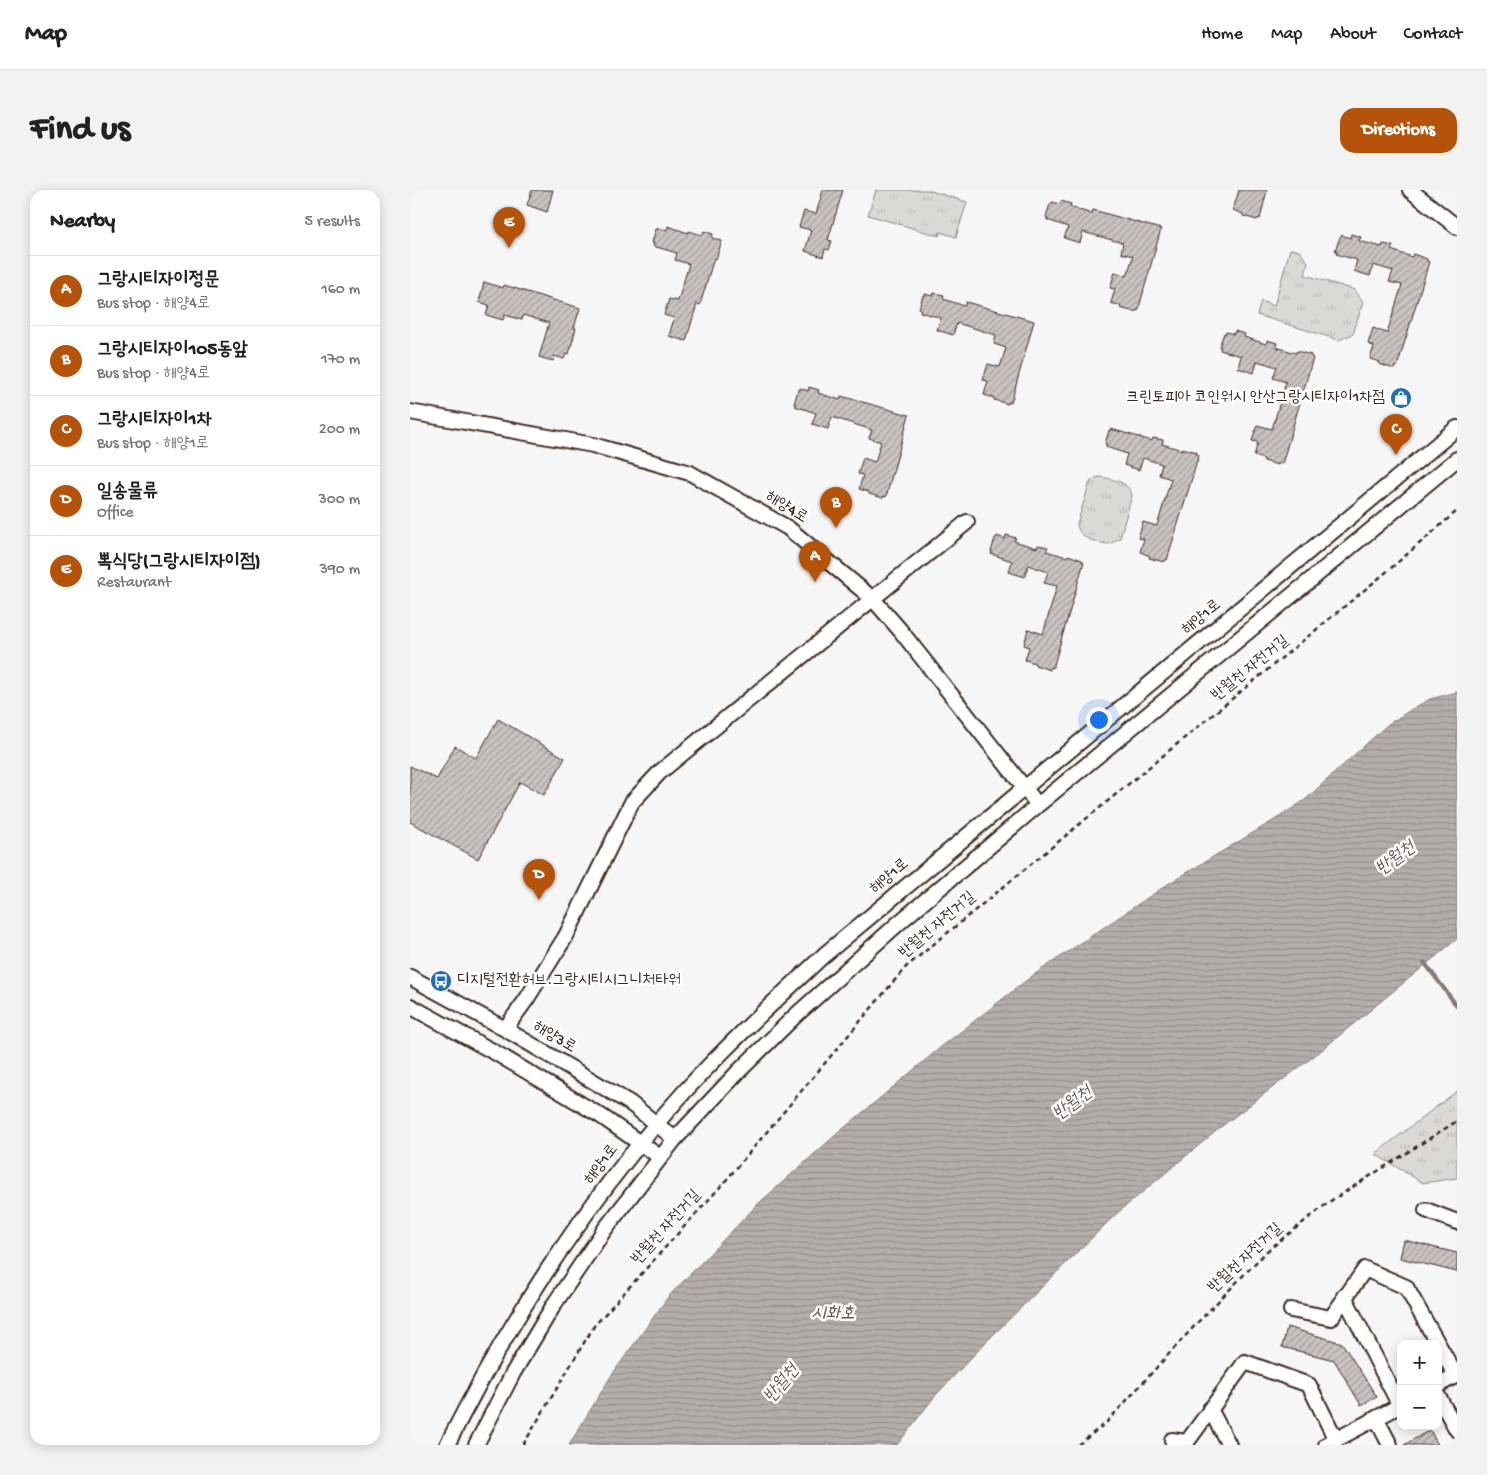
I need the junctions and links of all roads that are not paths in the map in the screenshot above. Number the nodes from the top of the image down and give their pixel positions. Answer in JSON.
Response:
{"nodes":[{"id":1,"x":1410,"y":190,"type":"edge"},
{"id":2,"x":1457,"y":227,"type":"edge"},
{"id":3,"x":410,"y":412,"type":"edge"},
{"id":4,"x":1457,"y":428,"type":"edge"},
{"id":5,"x":1457,"y":459,"type":"edge"},
{"id":6,"x":967,"y":522,"type":"dead end"},
{"id":7,"x":873,"y":600,"type":"junction"},
{"id":8,"x":1024,"y":788,"type":"junction"},
{"id":9,"x":1038,"y":805,"type":"junction"},
{"id":10,"x":410,"y":977,"type":"edge"},
{"id":11,"x":410,"y":1006,"type":"edge"},
{"id":12,"x":505,"y":1029,"type":"junction"},
{"id":13,"x":657,"y":1125,"type":"junction"},
{"id":14,"x":675,"y":1139,"type":"junction"},
{"id":15,"x":640,"y":1144,"type":"junction"},
{"id":16,"x":660,"y":1157,"type":"junction"},
{"id":17,"x":1426,"y":1210,"type":"dead end"},
{"id":18,"x":1457,"y":1222,"type":"edge"},
{"id":19,"x":1344,"y":1296,"type":"junction"},
{"id":20,"x":1291,"y":1310,"type":"dead end"},
{"id":21,"x":1457,"y":1375,"type":"edge"},
{"id":22,"x":1442,"y":1383,"type":"edge"},
{"id":23,"x":1397,"y":1397,"type":"edge"},
{"id":24,"x":1442,"y":1403,"type":"edge"},
{"id":25,"x":1397,"y":1407,"type":"edge"},
{"id":26,"x":1210,"y":1409,"type":"junction"},
{"id":27,"x":1376,"y":1418,"type":"junction"},
{"id":28,"x":1457,"y":1430,"type":"edge"},
{"id":29,"x":1172,"y":1440,"type":"dead end"},
{"id":30,"x":1340,"y":1441,"type":"edge"},
{"id":31,"x":447,"y":1445,"type":"edge"},
{"id":32,"x":476,"y":1445,"type":"edge"},
{"id":33,"x":1229,"y":1445,"type":"edge"},
{"id":34,"x":1390,"y":1445,"type":"edge"}],
"edges":[{"from":1,"to":2,"type":"street"},
{"from":3,"to":7,"type":"street","name":"해양4로"},
{"from":4,"to":8,"type":"street","name":"해양1로"},
{"from":5,"to":9,"type":"street"},
{"from":6,"to":7,"type":"street"},
{"from":7,"to":8,"type":"street","name":"해양4로"},
{"from":7,"to":12,"type":"street"},
{"from":8,"to":9,"type":"street","name":"해양4로"},
{"from":8,"to":13,"type":"street","name":"해양1로"},
{"from":9,"to":14,"type":"street"},
{"from":10,"to":12,"type":"street","name":"해양3로"},
{"from":11,"to":15,"type":"street"},
{"from":12,"to":13,"type":"street","name":"해양3로"},
{"from":13,"to":14,"type":"street","name":"해양3로"},
{"from":13,"to":15,"type":"street","name":"해양1로"},
{"from":14,"to":16,"type":"street"},
{"from":15,"to":16,"type":"street"},
{"from":15,"to":31,"type":"street","name":"해양1로"},
{"from":16,"to":32,"type":"street"},
{"from":17,"to":18,"type":"street"},
{"from":19,"to":20,"type":"street"},
{"from":19,"to":21,"type":"street"},
{"from":19,"to":23,"type":"street"},
{"from":21,"to":22,"type":"street"},
{"from":24,"to":28,"type":"street"},
{"from":25,"to":27,"type":"street"},
{"from":26,"to":29,"type":"street"},
{"from":26,"to":30,"type":"street"},
{"from":26,"to":33,"type":"street"},
{"from":27,"to":30,"type":"street"},
{"from":27,"to":34,"type":"street"}]}
